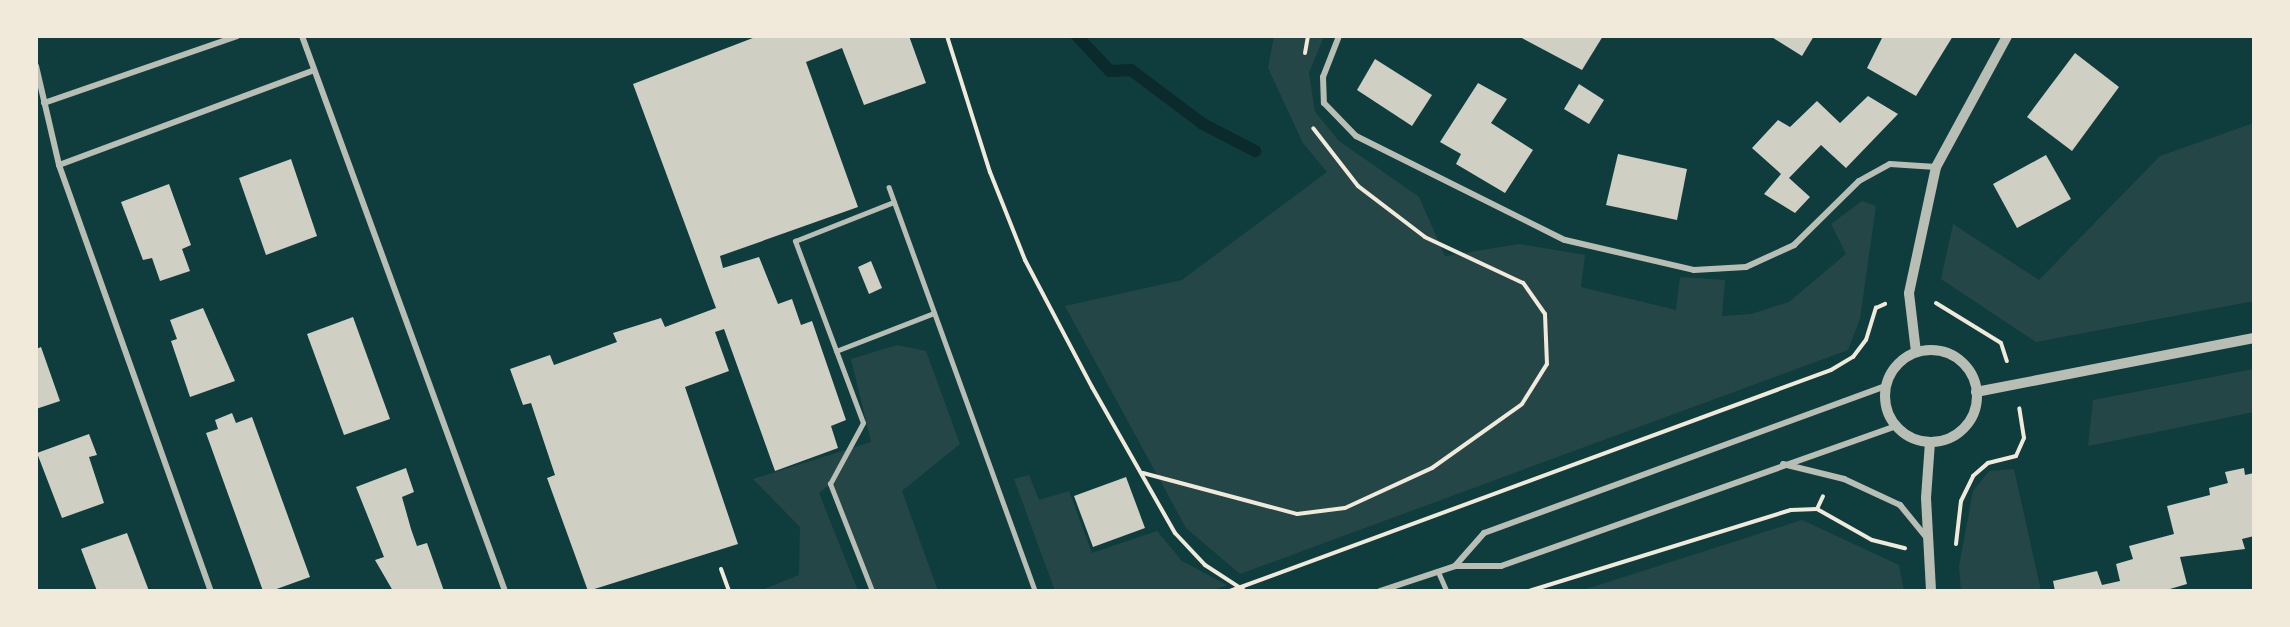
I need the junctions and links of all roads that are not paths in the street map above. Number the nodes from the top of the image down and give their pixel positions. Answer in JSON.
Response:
{"nodes":[{"id":1,"x":237,"y":36,"type":"edge"},
{"id":2,"x":302,"y":36,"type":"edge"},
{"id":3,"x":1339,"y":36,"type":"edge"},
{"id":4,"x":2007,"y":36,"type":"edge"},
{"id":5,"x":36,"y":66,"type":"edge"},
{"id":6,"x":314,"y":70,"type":"junction"},
{"id":7,"x":44,"y":103,"type":"junction"},
{"id":8,"x":59,"y":165,"type":"junction"},
{"id":9,"x":1936,"y":166,"type":"junction"},
{"id":10,"x":889,"y":187,"type":"dead end"},
{"id":11,"x":894,"y":202,"type":"junction"},
{"id":12,"x":934,"y":313,"type":"junction"},
{"id":13,"x":2254,"y":338,"type":"edge"},
{"id":14,"x":836,"y":351,"type":"junction"},
{"id":15,"x":1916,"y":352,"type":"junction"},
{"id":16,"x":1886,"y":386,"type":"junction"},
{"id":17,"x":1976,"y":392,"type":"junction"},
{"id":18,"x":1896,"y":426,"type":"junction"},
{"id":19,"x":1930,"y":442,"type":"junction"},
{"id":20,"x":1783,"y":463,"type":"junction"},
{"id":21,"x":1928,"y":539,"type":"junction"},
{"id":22,"x":1455,"y":566,"type":"junction"},
{"id":23,"x":1438,"y":572,"type":"junction"},
{"id":24,"x":211,"y":591,"type":"edge"},
{"id":25,"x":505,"y":591,"type":"edge"},
{"id":26,"x":872,"y":591,"type":"edge"},
{"id":27,"x":1035,"y":591,"type":"edge"},
{"id":28,"x":1380,"y":591,"type":"edge"},
{"id":29,"x":1448,"y":591,"type":"edge"},
{"id":30,"x":1931,"y":591,"type":"edge"}],
"edges":[{"from":1,"to":7,"type":"street"},
{"from":2,"to":6,"type":"street"},
{"from":3,"to":9,"type":"street"},
{"from":4,"to":9,"type":"street"},
{"from":5,"to":7,"type":"street"},
{"from":6,"to":8,"type":"street"},
{"from":6,"to":25,"type":"street"},
{"from":7,"to":8,"type":"street"},
{"from":8,"to":24,"type":"street"},
{"from":9,"to":15,"type":"street"},
{"from":10,"to":11,"type":"lane"},
{"from":11,"to":12,"type":"lane"},
{"from":11,"to":14,"type":"lane"},
{"from":12,"to":14,"type":"lane"},
{"from":12,"to":27,"type":"lane"},
{"from":13,"to":17,"type":"street"},
{"from":14,"to":26,"type":"lane"},
{"from":15,"to":16,"type":"street"},
{"from":15,"to":17,"type":"street"},
{"from":16,"to":18,"type":"street"},
{"from":16,"to":22,"type":"street"},
{"from":17,"to":19,"type":"street"},
{"from":18,"to":19,"type":"street"},
{"from":18,"to":20,"type":"street"},
{"from":19,"to":21,"type":"street"},
{"from":20,"to":21,"type":"street"},
{"from":20,"to":22,"type":"street"},
{"from":21,"to":30,"type":"street"},
{"from":22,"to":23,"type":"street"},
{"from":23,"to":28,"type":"street"},
{"from":23,"to":29,"type":"lane"}]}
